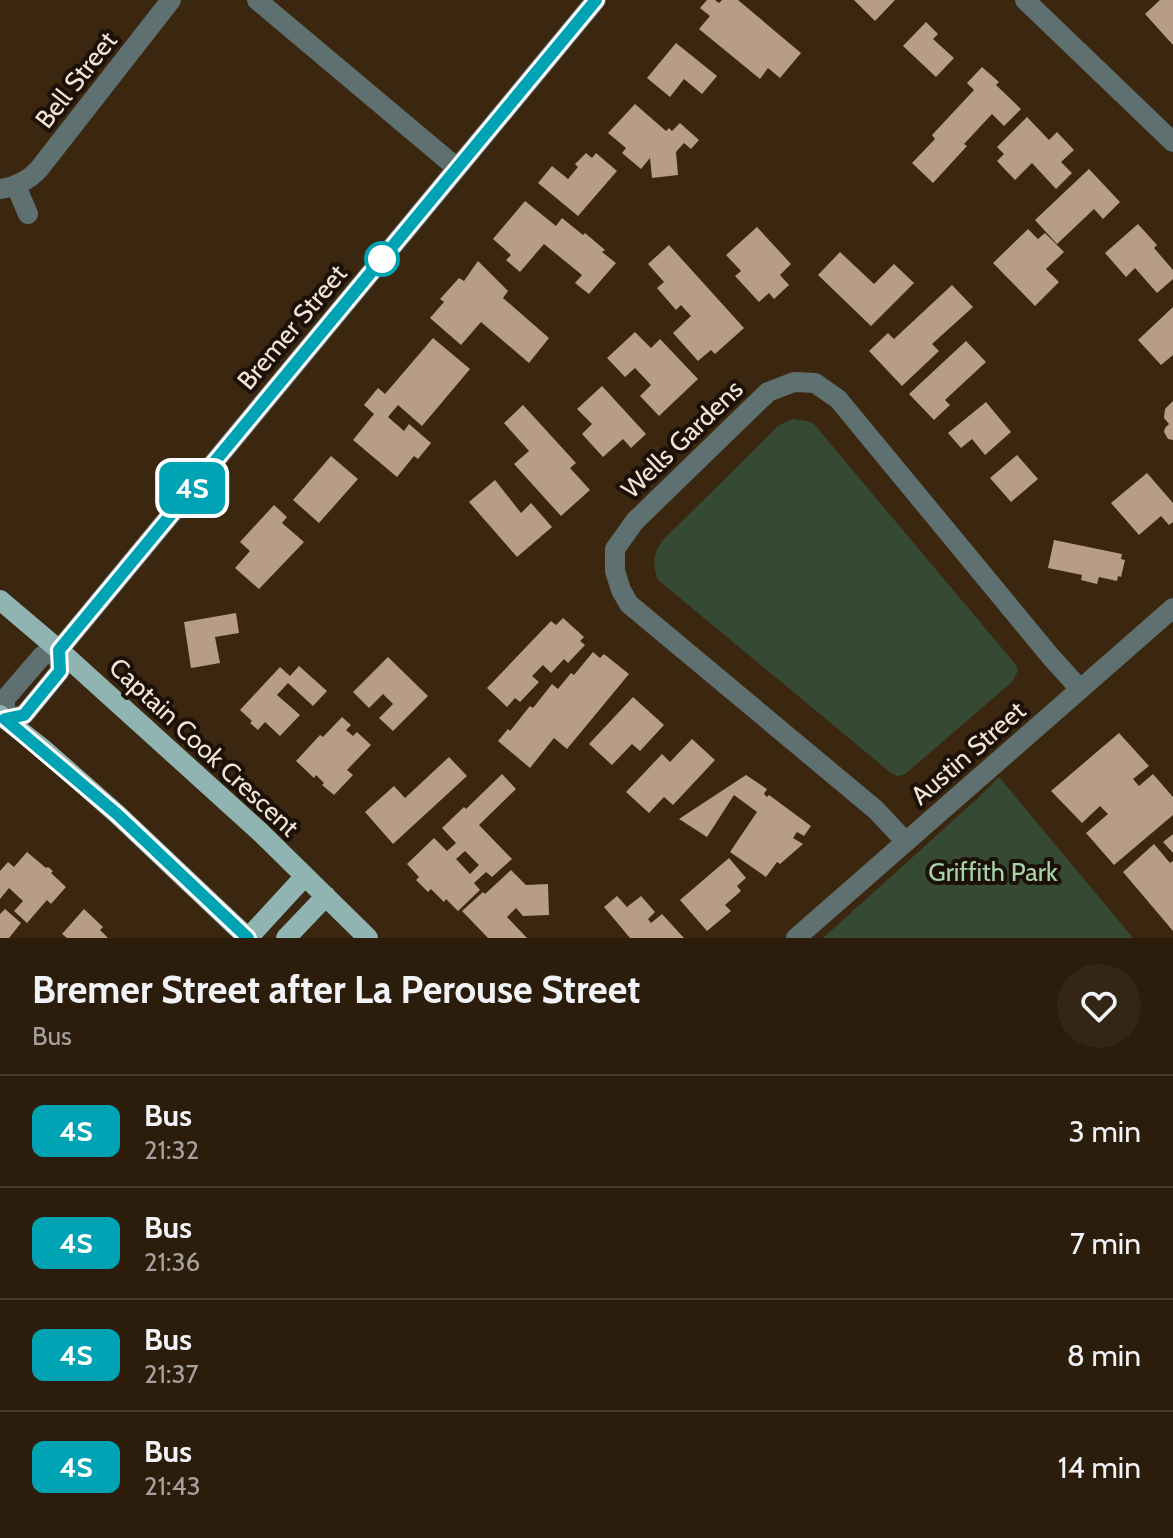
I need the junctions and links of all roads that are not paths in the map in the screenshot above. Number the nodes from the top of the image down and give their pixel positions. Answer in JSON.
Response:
{"nodes":[{"id":1,"x":171,"y":0,"type":"edge"},
{"id":2,"x":257,"y":0,"type":"edge"},
{"id":3,"x":596,"y":0,"type":"edge"},
{"id":4,"x":1025,"y":0,"type":"edge"},
{"id":5,"x":1173,"y":142,"type":"edge"},
{"id":6,"x":457,"y":168,"type":"junction"},
{"id":7,"x":8,"y":188,"type":"edge"},
{"id":8,"x":28,"y":214,"type":"dead end"},
{"id":9,"x":0,"y":600,"type":"edge"},
{"id":10,"x":1173,"y":608,"type":"edge"},
{"id":11,"x":59,"y":650,"type":"junction"},
{"id":12,"x":1080,"y":689,"type":"junction"},
{"id":13,"x":3,"y":717,"type":"edge"},
{"id":14,"x":906,"y":842,"type":"junction"},
{"id":15,"x":305,"y":876,"type":"junction"},
{"id":16,"x":326,"y":896,"type":"junction"},
{"id":17,"x":248,"y":938,"type":"edge"},
{"id":18,"x":286,"y":938,"type":"edge"},
{"id":19,"x":368,"y":938,"type":"edge"},
{"id":20,"x":796,"y":938,"type":"edge"}],
"edges":[{"from":1,"to":7,"type":"street","name":"Bell Street"},
{"from":2,"to":6,"type":"street"},
{"from":3,"to":6,"type":"street","name":"Bremer Street"},
{"from":4,"to":5,"type":"street"},
{"from":6,"to":11,"type":"street","name":"Bremer Street"},
{"from":7,"to":8,"type":"street"},
{"from":9,"to":11,"type":"main road","name":"Captain Cook Crescent"},
{"from":10,"to":12,"type":"street","name":"Austin Street"},
{"from":11,"to":13,"type":"street","name":"Bremer Street"},
{"from":11,"to":15,"type":"main road","name":"Captain Cook Crescent"},
{"from":12,"to":14,"type":"street","name":"Austin Street"},
{"from":12,"to":14,"type":"street","name":"Wells Gardens"},
{"from":13,"to":17,"type":"main road"},
{"from":14,"to":20,"type":"street","name":"Austin Street"},
{"from":15,"to":16,"type":"main road","name":"Captain Cook Crescent"},
{"from":15,"to":17,"type":"main road"},
{"from":16,"to":18,"type":"main road"},
{"from":16,"to":19,"type":"main road","name":"Captain Cook Crescent"}]}
